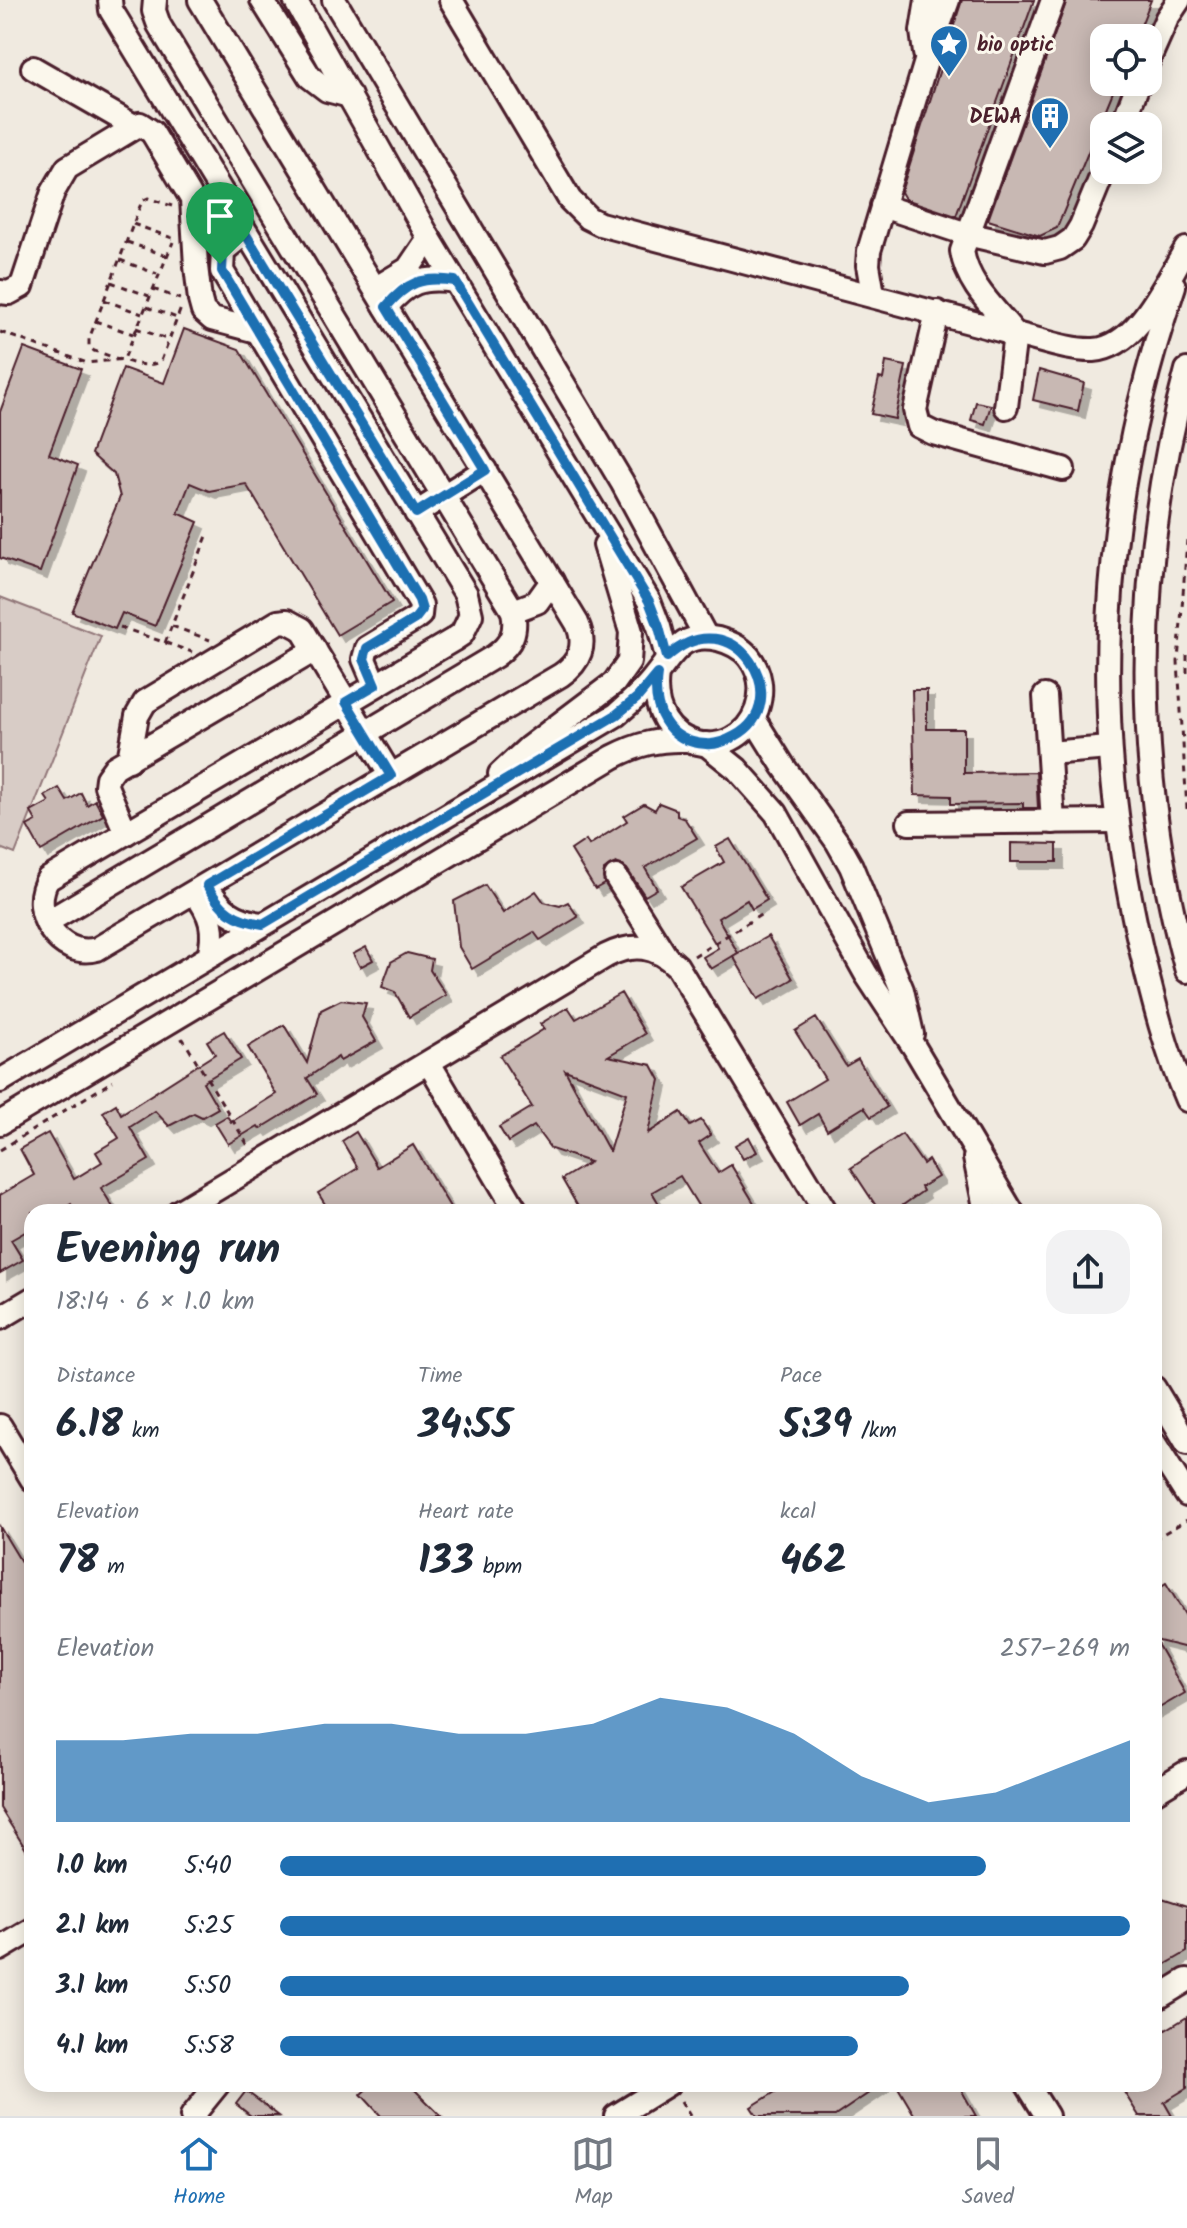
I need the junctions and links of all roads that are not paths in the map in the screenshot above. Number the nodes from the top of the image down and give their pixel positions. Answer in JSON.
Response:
{"nodes":[{"id":1,"x":110,"y":0,"type":"edge"},
{"id":2,"x":155,"y":0,"type":"edge"},
{"id":3,"x":200,"y":0,"type":"edge"},
{"id":4,"x":262,"y":0,"type":"edge"},
{"id":5,"x":295,"y":0,"type":"edge"},
{"id":6,"x":334,"y":0,"type":"edge"},
{"id":7,"x":451,"y":0,"type":"edge"},
{"id":8,"x":927,"y":0,"type":"edge"},
{"id":9,"x":948,"y":0,"type":"edge"},
{"id":10,"x":1053,"y":0,"type":"edge"},
{"id":11,"x":1179,"y":0,"type":"edge"},
{"id":12,"x":1162,"y":29,"type":"edge"},
{"id":13,"x":927,"y":58,"type":"junction"},
{"id":14,"x":33,"y":68,"type":"dead end"},
{"id":15,"x":350,"y":96,"type":"junction"},
{"id":16,"x":134,"y":126,"type":"junction"},
{"id":17,"x":1098,"y":184,"type":"edge"},
{"id":18,"x":882,"y":206,"type":"junction"},
{"id":19,"x":189,"y":232,"type":"junction"},
{"id":20,"x":967,"y":234,"type":"junction"},
{"id":21,"x":429,"y":238,"type":"junction"},
{"id":22,"x":231,"y":247,"type":"junction"},
{"id":23,"x":1187,"y":248,"type":"edge"},
{"id":24,"x":455,"y":281,"type":"junction"},
{"id":25,"x":0,"y":292,"type":"edge"},
{"id":26,"x":873,"y":294,"type":"junction"},
{"id":27,"x":380,"y":298,"type":"junction"},
{"id":28,"x":200,"y":300,"type":"junction"},
{"id":29,"x":937,"y":312,"type":"junction"},
{"id":30,"x":257,"y":331,"type":"junction"},
{"id":31,"x":1015,"y":334,"type":"junction"},
{"id":32,"x":1187,"y":370,"type":"edge"},
{"id":33,"x":1006,"y":407,"type":"dead end"},
{"id":34,"x":1063,"y":469,"type":"dead end"},
{"id":35,"x":485,"y":470,"type":"junction"},
{"id":36,"x":444,"y":495,"type":"junction"},
{"id":37,"x":594,"y":509,"type":"junction"},
{"id":38,"x":416,"y":513,"type":"junction"},
{"id":39,"x":552,"y":581,"type":"junction"},
{"id":40,"x":513,"y":611,"type":"junction"},
{"id":41,"x":706,"y":637,"type":"junction"},
{"id":42,"x":315,"y":650,"type":"junction"},
{"id":43,"x":662,"y":666,"type":"junction"},
{"id":44,"x":375,"y":685,"type":"junction"},
{"id":45,"x":1045,"y":696,"type":"dead end"},
{"id":46,"x":346,"y":702,"type":"junction"},
{"id":47,"x":754,"y":719,"type":"junction"},
{"id":48,"x":364,"y":732,"type":"junction"},
{"id":49,"x":696,"y":742,"type":"junction"},
{"id":50,"x":1109,"y":748,"type":"junction"},
{"id":51,"x":1049,"y":753,"type":"junction"},
{"id":52,"x":129,"y":760,"type":"junction"},
{"id":53,"x":391,"y":776,"type":"junction"},
{"id":54,"x":475,"y":800,"type":"junction"},
{"id":55,"x":1117,"y":821,"type":"junction"},
{"id":56,"x":1053,"y":822,"type":"junction"},
{"id":57,"x":909,"y":823,"type":"dead end"},
{"id":58,"x":126,"y":833,"type":"junction"},
{"id":59,"x":616,"y":877,"type":"dead end"},
{"id":60,"x":200,"y":888,"type":"junction"},
{"id":61,"x":47,"y":922,"type":"junction"},
{"id":62,"x":263,"y":924,"type":"junction"},
{"id":63,"x":209,"y":956,"type":"junction"},
{"id":64,"x":671,"y":961,"type":"junction"},
{"id":65,"x":1187,"y":971,"type":"edge"},
{"id":66,"x":914,"y":1047,"type":"junction"},
{"id":67,"x":429,"y":1063,"type":"junction"},
{"id":68,"x":0,"y":1081,"type":"edge"},
{"id":69,"x":1187,"y":1100,"type":"edge"},
{"id":70,"x":0,"y":1123,"type":"edge"},
{"id":71,"x":973,"y":1149,"type":"junction"},
{"id":72,"x":191,"y":1204,"type":"edge"},
{"id":73,"x":512,"y":1204,"type":"edge"},
{"id":74,"x":821,"y":1204,"type":"edge"},
{"id":75,"x":984,"y":1204,"type":"edge"},
{"id":76,"x":1007,"y":1204,"type":"edge"},
{"id":77,"x":24,"y":1304,"type":"edge"},
{"id":78,"x":0,"y":1318,"type":"edge"},
{"id":79,"x":1162,"y":1401,"type":"edge"},
{"id":80,"x":0,"y":1426,"type":"edge"},
{"id":81,"x":1187,"y":1443,"type":"edge"},
{"id":82,"x":1162,"y":1456,"type":"edge"},
{"id":83,"x":24,"y":1466,"type":"edge"},
{"id":84,"x":1187,"y":1495,"type":"edge"},
{"id":85,"x":1187,"y":1772,"type":"edge"},
{"id":86,"x":1162,"y":1787,"type":"edge"},
{"id":87,"x":24,"y":1933,"type":"edge"},
{"id":88,"x":2,"y":1943,"type":"edge"},
{"id":89,"x":1187,"y":1980,"type":"edge"},
{"id":90,"x":1162,"y":1995,"type":"edge"},
{"id":91,"x":212,"y":2092,"type":"edge"},
{"id":92,"x":655,"y":2092,"type":"edge"},
{"id":93,"x":1032,"y":2092,"type":"edge"},
{"id":94,"x":192,"y":2116,"type":"edge"},
{"id":95,"x":616,"y":2116,"type":"edge"},
{"id":96,"x":1047,"y":2116,"type":"edge"}],
"edges":[{"from":1,"to":22,"type":"street"},
{"from":2,"to":36,"type":"street"},
{"from":3,"to":27,"type":"street"},
{"from":4,"to":15,"type":"street"},
{"from":5,"to":15,"type":"street"},
{"from":6,"to":41,"type":"street"},
{"from":7,"to":26,"type":"street"},
{"from":8,"to":13,"type":"street"},
{"from":9,"to":13,"type":"street"},
{"from":10,"to":20,"type":"street"},
{"from":11,"to":12,"type":"street"},
{"from":13,"to":18,"type":"street"},
{"from":14,"to":16,"type":"street"},
{"from":15,"to":21,"type":"street"},
{"from":16,"to":19,"type":"street"},
{"from":16,"to":25,"type":"street"},
{"from":17,"to":20,"type":"street"},
{"from":18,"to":20,"type":"street"},
{"from":18,"to":26,"type":"street"},
{"from":19,"to":22,"type":"street"},
{"from":19,"to":28,"type":"street"},
{"from":20,"to":31,"type":"street"},
{"from":21,"to":24,"type":"street"},
{"from":21,"to":27,"type":"street"},
{"from":22,"to":28,"type":"street"},
{"from":22,"to":30,"type":"street"},
{"from":22,"to":38,"type":"street"},
{"from":23,"to":31,"type":"street"},
{"from":23,"to":50,"type":"street"},
{"from":24,"to":27,"type":"street"},
{"from":24,"to":37,"type":"street"},
{"from":26,"to":29,"type":"street"},
{"from":27,"to":35,"type":"street"},
{"from":28,"to":30,"type":"street"},
{"from":29,"to":31,"type":"street"},
{"from":29,"to":34,"type":"street"},
{"from":30,"to":44,"type":"street"},
{"from":31,"to":33,"type":"street"},
{"from":32,"to":65,"type":"street"},
{"from":35,"to":36,"type":"street"},
{"from":35,"to":39,"type":"street"},
{"from":36,"to":38,"type":"street"},
{"from":36,"to":40,"type":"street"},
{"from":37,"to":43,"type":"street"},
{"from":37,"to":54,"type":"street"},
{"from":38,"to":44,"type":"street"},
{"from":39,"to":40,"type":"street"},
{"from":39,"to":53,"type":"street"},
{"from":40,"to":48,"type":"street"},
{"from":41,"to":43,"type":"street"},
{"from":41,"to":47,"type":"street"},
{"from":42,"to":46,"type":"street"},
{"from":42,"to":52,"type":"street"},
{"from":42,"to":52,"type":"street"},
{"from":43,"to":49,"type":"street"},
{"from":43,"to":54,"type":"street"},
{"from":44,"to":46,"type":"street"},
{"from":45,"to":51,"type":"street"},
{"from":46,"to":48,"type":"street"},
{"from":46,"to":58,"type":"street"},
{"from":47,"to":49,"type":"street"},
{"from":47,"to":66,"type":"street"},
{"from":48,"to":53,"type":"street"},
{"from":48,"to":61,"type":"street"},
{"from":49,"to":66,"type":"street"},
{"from":49,"to":70,"type":"street"},
{"from":50,"to":51,"type":"street"},
{"from":50,"to":55,"type":"street"},
{"from":51,"to":56,"type":"street"},
{"from":52,"to":58,"type":"street"},
{"from":53,"to":60,"type":"street"},
{"from":54,"to":62,"type":"street"},
{"from":55,"to":56,"type":"street"},
{"from":55,"to":69,"type":"street"},
{"from":56,"to":57,"type":"street"},
{"from":58,"to":61,"type":"street"},
{"from":59,"to":64,"type":"street"},
{"from":60,"to":61,"type":"street"},
{"from":60,"to":62,"type":"street"},
{"from":60,"to":63,"type":"street"},
{"from":62,"to":63,"type":"street"},
{"from":63,"to":68,"type":"street"},
{"from":64,"to":67,"type":"street"},
{"from":64,"to":74,"type":"street"},
{"from":66,"to":71,"type":"street"},
{"from":67,"to":72,"type":"street"},
{"from":67,"to":73,"type":"street"},
{"from":71,"to":75,"type":"street"},
{"from":71,"to":76,"type":"street"},
{"from":77,"to":78,"type":"street"},
{"from":79,"to":81,"type":"street"},
{"from":80,"to":83,"type":"street"},
{"from":82,"to":84,"type":"street"},
{"from":85,"to":86,"type":"street"},
{"from":87,"to":88,"type":"street"},
{"from":89,"to":90,"type":"street"},
{"from":91,"to":94,"type":"street"},
{"from":92,"to":95,"type":"street"},
{"from":93,"to":96,"type":"street"}]}
